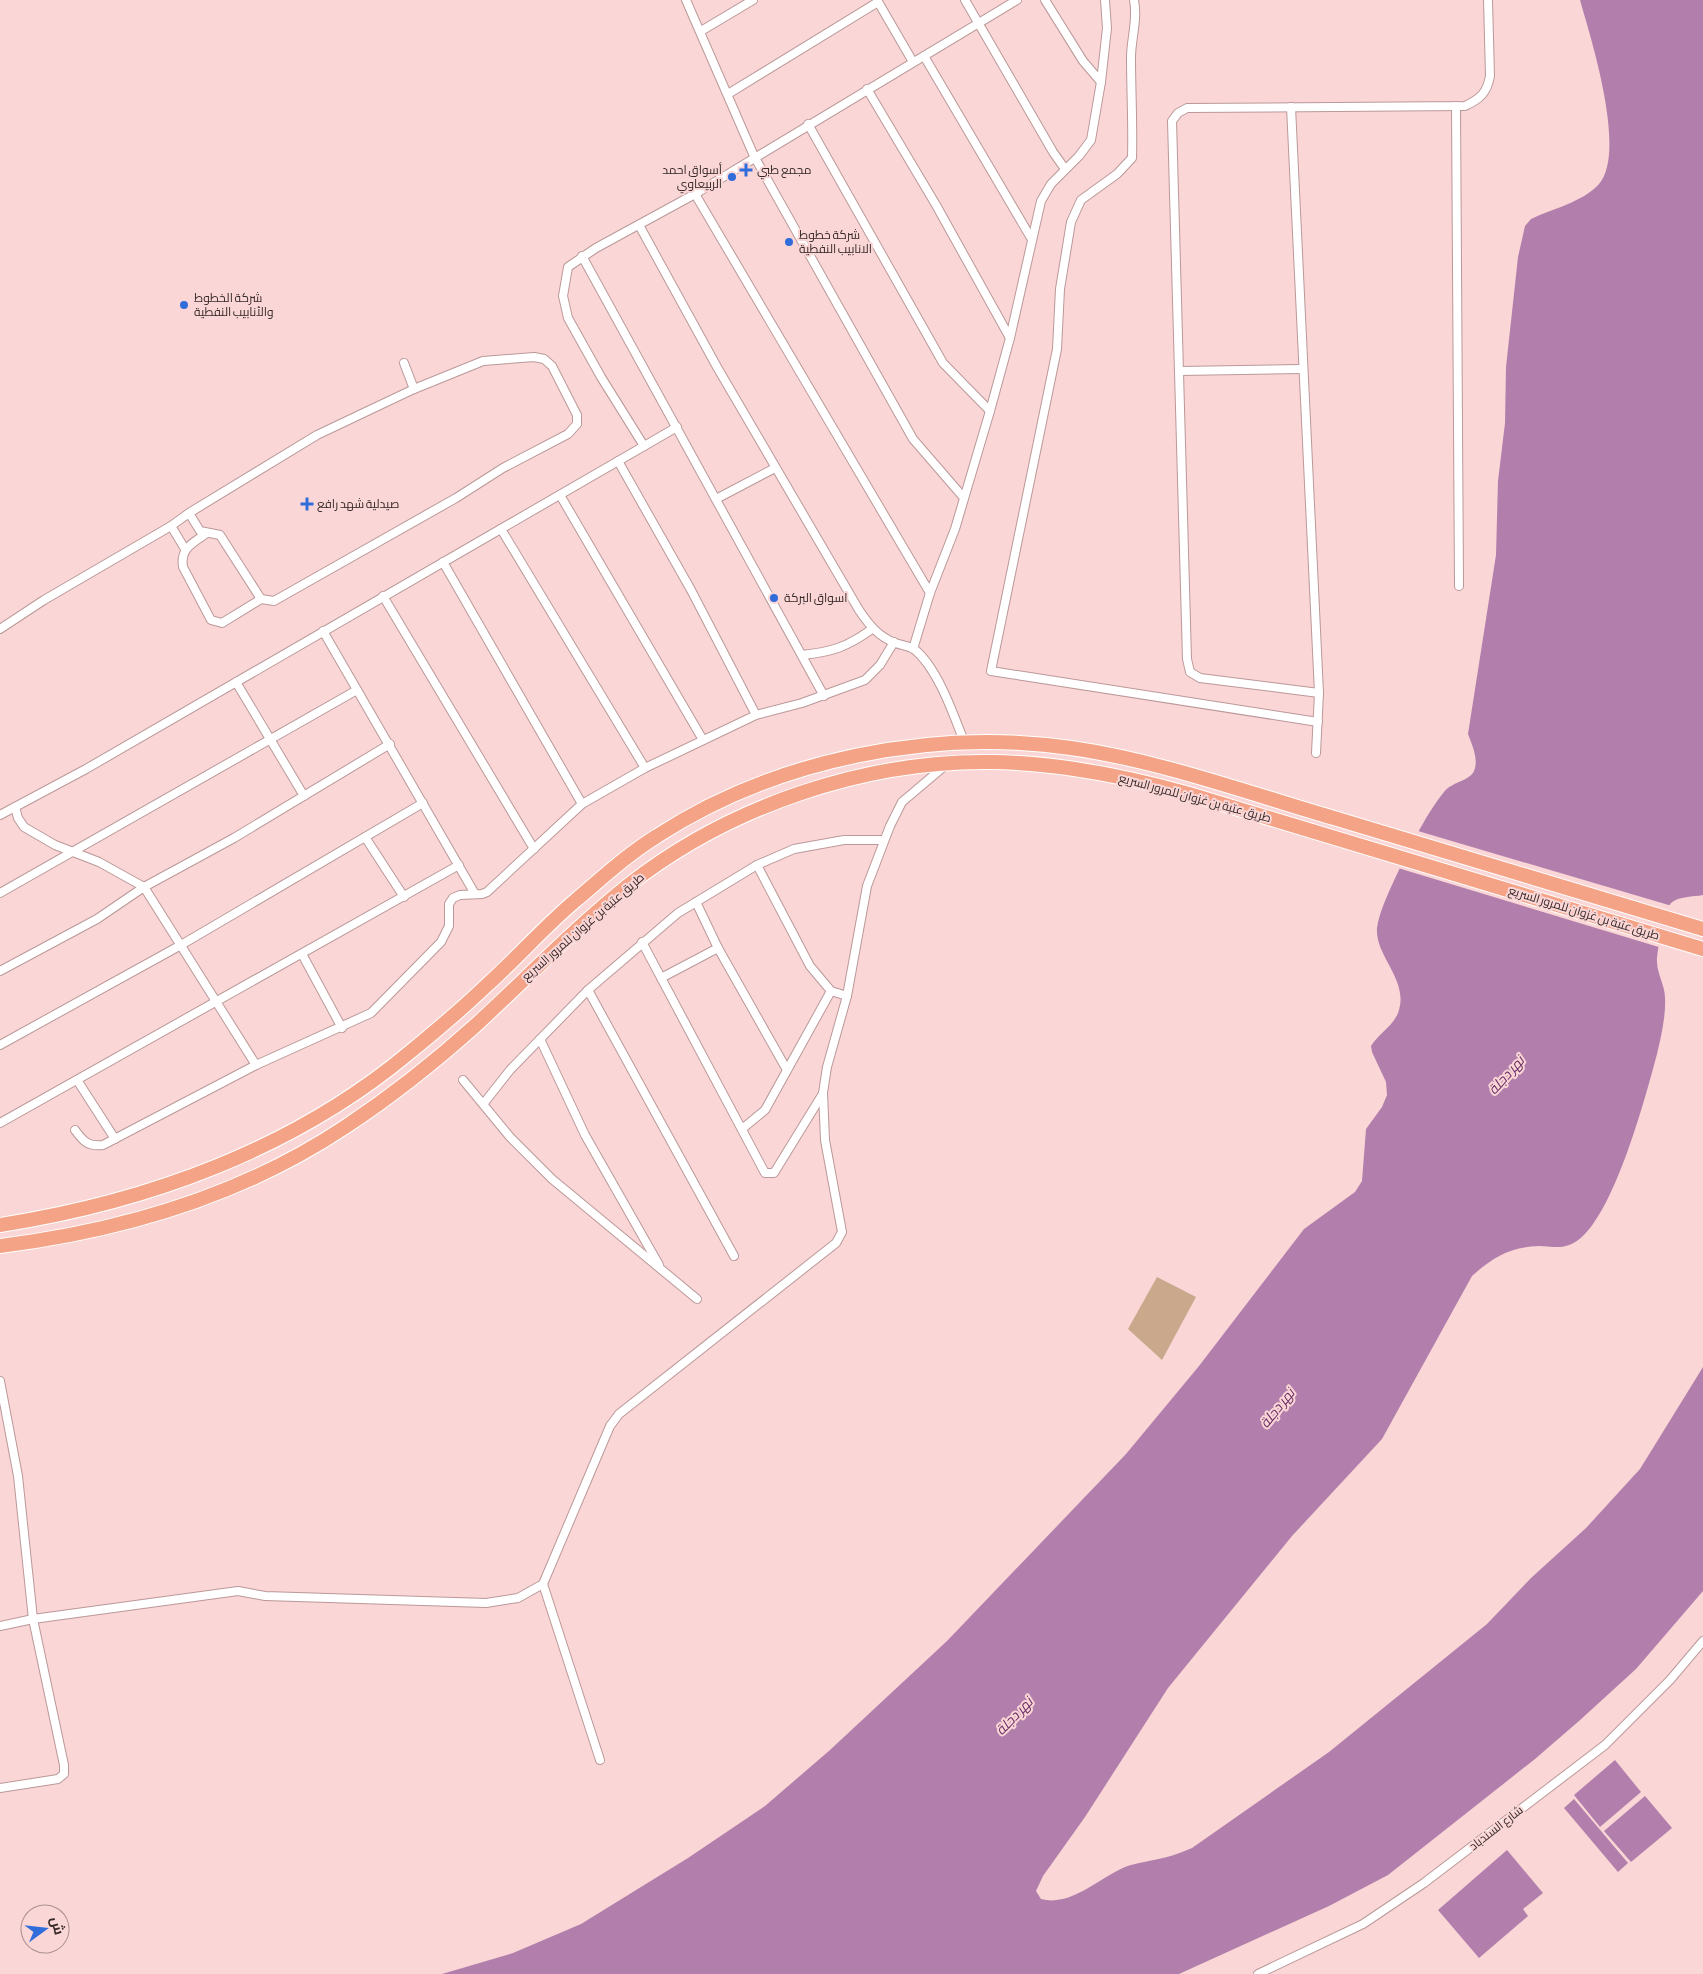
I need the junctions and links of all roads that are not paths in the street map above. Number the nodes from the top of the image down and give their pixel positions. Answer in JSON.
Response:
{"nodes":[{"id":1,"x":686,"y":0,"type":"edge"},
{"id":2,"x":752,"y":0,"type":"edge"},
{"id":3,"x":965,"y":0,"type":"edge"},
{"id":4,"x":1017,"y":0,"type":"edge"},
{"id":5,"x":1045,"y":0,"type":"edge"},
{"id":6,"x":1105,"y":0,"type":"edge"},
{"id":7,"x":1134,"y":0,"type":"edge"},
{"id":8,"x":1488,"y":0,"type":"edge"},
{"id":9,"x":878,"y":1,"type":"edge"},
{"id":10,"x":978,"y":23,"type":"junction"},
{"id":11,"x":701,"y":31,"type":"junction"},
{"id":12,"x":924,"y":56,"type":"junction"},
{"id":13,"x":913,"y":62,"type":"junction"},
{"id":14,"x":1101,"y":82,"type":"junction"},
{"id":15,"x":866,"y":89,"type":"junction"},
{"id":16,"x":728,"y":94,"type":"junction"},
{"id":17,"x":1456,"y":106,"type":"junction"},
{"id":18,"x":1291,"y":107,"type":"junction"},
{"id":19,"x":808,"y":124,"type":"junction"},
{"id":20,"x":754,"y":156,"type":"junction"},
{"id":21,"x":1065,"y":169,"type":"junction"},
{"id":22,"x":695,"y":194,"type":"junction"},
{"id":23,"x":639,"y":224,"type":"junction"},
{"id":24,"x":1031,"y":238,"type":"junction"},
{"id":25,"x":582,"y":256,"type":"junction"},
{"id":26,"x":1010,"y":338,"type":"junction"},
{"id":27,"x":404,"y":363,"type":"dead end"},
{"id":28,"x":1302,"y":368,"type":"junction"},
{"id":29,"x":1180,"y":371,"type":"junction"},
{"id":30,"x":414,"y":389,"type":"junction"},
{"id":31,"x":990,"y":411,"type":"junction"},
{"id":32,"x":677,"y":427,"type":"junction"},
{"id":33,"x":644,"y":446,"type":"junction"},
{"id":34,"x":618,"y":461,"type":"junction"},
{"id":35,"x":775,"y":468,"type":"junction"},
{"id":36,"x":560,"y":495,"type":"junction"},
{"id":37,"x":964,"y":498,"type":"junction"},
{"id":38,"x":716,"y":499,"type":"junction"},
{"id":39,"x":189,"y":513,"type":"junction"},
{"id":40,"x":171,"y":526,"type":"junction"},
{"id":41,"x":501,"y":529,"type":"junction"},
{"id":42,"x":207,"y":533,"type":"junction"},
{"id":43,"x":185,"y":549,"type":"junction"},
{"id":44,"x":443,"y":562,"type":"junction"},
{"id":45,"x":1459,"y":586,"type":"dead end"},
{"id":46,"x":930,"y":593,"type":"junction"},
{"id":47,"x":383,"y":596,"type":"junction"},
{"id":48,"x":261,"y":599,"type":"junction"},
{"id":49,"x":0,"y":629,"type":"edge"},
{"id":50,"x":872,"y":629,"type":"junction"},
{"id":51,"x":323,"y":632,"type":"junction"},
{"id":52,"x":894,"y":642,"type":"junction"},
{"id":53,"x":913,"y":649,"type":"junction"},
{"id":54,"x":802,"y":655,"type":"junction"},
{"id":55,"x":236,"y":682,"type":"junction"},
{"id":56,"x":357,"y":690,"type":"junction"},
{"id":57,"x":1319,"y":694,"type":"junction"},
{"id":58,"x":824,"y":696,"type":"junction"},
{"id":59,"x":756,"y":715,"type":"junction"},
{"id":60,"x":1318,"y":722,"type":"junction"},
{"id":61,"x":703,"y":740,"type":"junction"},
{"id":62,"x":269,"y":741,"type":"junction"},
{"id":63,"x":390,"y":744,"type":"junction"},
{"id":64,"x":965,"y":744,"type":"junction"},
{"id":65,"x":1316,"y":753,"type":"dead end"},
{"id":66,"x":949,"y":763,"type":"junction"},
{"id":67,"x":645,"y":768,"type":"junction"},
{"id":68,"x":304,"y":796,"type":"junction"},
{"id":69,"x":424,"y":803,"type":"junction"},
{"id":70,"x":582,"y":804,"type":"junction"},
{"id":71,"x":15,"y":806,"type":"junction"},
{"id":72,"x":0,"y":815,"type":"edge"},
{"id":73,"x":365,"y":837,"type":"junction"},
{"id":74,"x":884,"y":840,"type":"junction"},
{"id":75,"x":534,"y":849,"type":"junction"},
{"id":76,"x":74,"y":852,"type":"junction"},
{"id":77,"x":460,"y":865,"type":"junction"},
{"id":78,"x":757,"y":865,"type":"junction"},
{"id":79,"x":144,"y":887,"type":"junction"},
{"id":80,"x":0,"y":893,"type":"edge"},
{"id":81,"x":474,"y":894,"type":"junction"},
{"id":82,"x":404,"y":897,"type":"junction"},
{"id":83,"x":696,"y":902,"type":"junction"},
{"id":84,"x":1703,"y":929,"type":"edge"},
{"id":85,"x":642,"y":942,"type":"junction"},
{"id":86,"x":181,"y":945,"type":"junction"},
{"id":87,"x":718,"y":948,"type":"junction"},
{"id":88,"x":1703,"y":948,"type":"edge"},
{"id":89,"x":302,"y":954,"type":"junction"},
{"id":90,"x":0,"y":960,"type":"edge"},
{"id":91,"x":2,"y":969,"type":"edge"},
{"id":92,"x":661,"y":978,"type":"junction"},
{"id":93,"x":588,"y":990,"type":"junction"},
{"id":94,"x":831,"y":991,"type":"junction"},
{"id":95,"x":847,"y":996,"type":"junction"},
{"id":96,"x":216,"y":1002,"type":"junction"},
{"id":97,"x":342,"y":1028,"type":"junction"},
{"id":98,"x":540,"y":1039,"type":"junction"},
{"id":99,"x":0,"y":1045,"type":"edge"},
{"id":100,"x":256,"y":1065,"type":"junction"},
{"id":101,"x":787,"y":1070,"type":"junction"},
{"id":102,"x":77,"y":1080,"type":"junction"},
{"id":103,"x":463,"y":1080,"type":"dead end"},
{"id":104,"x":823,"y":1093,"type":"junction"},
{"id":105,"x":484,"y":1103,"type":"junction"},
{"id":106,"x":0,"y":1123,"type":"edge"},
{"id":107,"x":742,"y":1129,"type":"junction"},
{"id":108,"x":75,"y":1130,"type":"dead end"},
{"id":109,"x":115,"y":1139,"type":"junction"},
{"id":110,"x":0,"y":1225,"type":"edge"},
{"id":111,"x":0,"y":1246,"type":"edge"},
{"id":112,"x":734,"y":1256,"type":"dead end"},
{"id":113,"x":662,"y":1271,"type":"junction"},
{"id":114,"x":697,"y":1299,"type":"dead end"},
{"id":115,"x":0,"y":1381,"type":"edge"},
{"id":116,"x":543,"y":1584,"type":"junction"},
{"id":117,"x":33,"y":1619,"type":"junction"},
{"id":118,"x":0,"y":1626,"type":"edge"},
{"id":119,"x":1703,"y":1641,"type":"edge"},
{"id":120,"x":600,"y":1760,"type":"dead end"},
{"id":121,"x":0,"y":1788,"type":"edge"},
{"id":122,"x":1258,"y":1974,"type":"edge"}],
"edges":[{"from":1,"to":11,"type":"street"},
{"from":2,"to":11,"type":"street"},
{"from":3,"to":10,"type":"street"},
{"from":4,"to":10,"type":"street"},
{"from":5,"to":14,"type":"street"},
{"from":6,"to":14,"type":"street"},
{"from":7,"to":60,"type":"street"},
{"from":8,"to":17,"type":"street"},
{"from":9,"to":13,"type":"street"},
{"from":9,"to":16,"type":"street"},
{"from":10,"to":12,"type":"street"},
{"from":10,"to":21,"type":"street"},
{"from":11,"to":16,"type":"street"},
{"from":12,"to":13,"type":"street"},
{"from":12,"to":24,"type":"street"},
{"from":13,"to":15,"type":"street"},
{"from":14,"to":21,"type":"street"},
{"from":15,"to":19,"type":"street"},
{"from":15,"to":26,"type":"street"},
{"from":16,"to":20,"type":"street"},
{"from":17,"to":18,"type":"street"},
{"from":17,"to":45,"type":"street"},
{"from":18,"to":28,"type":"street"},
{"from":18,"to":29,"type":"street"},
{"from":19,"to":20,"type":"street"},
{"from":19,"to":31,"type":"street"},
{"from":20,"to":22,"type":"street"},
{"from":20,"to":37,"type":"street"},
{"from":21,"to":24,"type":"street"},
{"from":22,"to":23,"type":"street"},
{"from":22,"to":46,"type":"street"},
{"from":23,"to":25,"type":"street"},
{"from":23,"to":35,"type":"street"},
{"from":24,"to":26,"type":"street"},
{"from":25,"to":32,"type":"street"},
{"from":25,"to":33,"type":"street"},
{"from":26,"to":31,"type":"street"},
{"from":27,"to":30,"type":"street"},
{"from":28,"to":29,"type":"street"},
{"from":28,"to":57,"type":"street"},
{"from":29,"to":57,"type":"street"},
{"from":30,"to":39,"type":"street"},
{"from":30,"to":48,"type":"street"},
{"from":31,"to":37,"type":"street"},
{"from":32,"to":33,"type":"street"},
{"from":32,"to":38,"type":"street"},
{"from":33,"to":34,"type":"street"},
{"from":34,"to":36,"type":"street"},
{"from":34,"to":59,"type":"street"},
{"from":35,"to":38,"type":"street"},
{"from":35,"to":50,"type":"street"},
{"from":36,"to":41,"type":"street"},
{"from":36,"to":61,"type":"street"},
{"from":37,"to":46,"type":"street"},
{"from":38,"to":54,"type":"street"},
{"from":39,"to":40,"type":"street"},
{"from":39,"to":42,"type":"street"},
{"from":40,"to":43,"type":"street"},
{"from":40,"to":49,"type":"street"},
{"from":41,"to":44,"type":"street"},
{"from":41,"to":67,"type":"street"},
{"from":42,"to":43,"type":"street"},
{"from":42,"to":48,"type":"street"},
{"from":43,"to":48,"type":"street"},
{"from":44,"to":47,"type":"street"},
{"from":44,"to":70,"type":"street"},
{"from":46,"to":53,"type":"street"},
{"from":47,"to":51,"type":"street"},
{"from":47,"to":75,"type":"street"},
{"from":50,"to":52,"type":"street"},
{"from":50,"to":54,"type":"street"},
{"from":51,"to":55,"type":"street"},
{"from":51,"to":56,"type":"street"},
{"from":52,"to":53,"type":"street"},
{"from":52,"to":58,"type":"street"},
{"from":53,"to":64,"type":"street"},
{"from":54,"to":58,"type":"street"},
{"from":55,"to":62,"type":"street"},
{"from":55,"to":71,"type":"street"},
{"from":56,"to":62,"type":"street"},
{"from":56,"to":63,"type":"street"},
{"from":57,"to":60,"type":"street"},
{"from":58,"to":59,"type":"street"},
{"from":59,"to":61,"type":"street"},
{"from":60,"to":65,"type":"street"},
{"from":61,"to":67,"type":"street"},
{"from":62,"to":68,"type":"street"},
{"from":62,"to":76,"type":"street"},
{"from":63,"to":68,"type":"street"},
{"from":63,"to":69,"type":"street"},
{"from":64,"to":84,"type":"highway","name":"طريق عتبة بن غزوان للمرور السريع"},
{"from":64,"to":110,"type":"highway","name":"طريق عتبة بن غزوان للمرور السريع"},
{"from":66,"to":74,"type":"street"},
{"from":66,"to":88,"type":"highway","name":"طريق عتبة بن غزوان للمرور السريع"},
{"from":66,"to":111,"type":"highway","name":"طريق عتبة بن غزوان للمرور السريع"},
{"from":67,"to":70,"type":"street"},
{"from":68,"to":79,"type":"street"},
{"from":69,"to":73,"type":"street"},
{"from":69,"to":77,"type":"street"},
{"from":70,"to":75,"type":"street"},
{"from":71,"to":72,"type":"street"},
{"from":71,"to":76,"type":"street"},
{"from":73,"to":82,"type":"street"},
{"from":73,"to":86,"type":"street"},
{"from":74,"to":78,"type":"street"},
{"from":74,"to":95,"type":"street"},
{"from":75,"to":81,"type":"street"},
{"from":76,"to":79,"type":"street"},
{"from":76,"to":80,"type":"street"},
{"from":77,"to":81,"type":"street"},
{"from":77,"to":82,"type":"street"},
{"from":78,"to":83,"type":"street"},
{"from":78,"to":94,"type":"street"},
{"from":79,"to":86,"type":"street"},
{"from":79,"to":91,"type":"street"},
{"from":81,"to":97,"type":"street"},
{"from":82,"to":89,"type":"street"},
{"from":83,"to":85,"type":"street"},
{"from":83,"to":87,"type":"street"},
{"from":85,"to":92,"type":"street"},
{"from":85,"to":93,"type":"street"},
{"from":86,"to":96,"type":"street"},
{"from":86,"to":99,"type":"street"},
{"from":87,"to":92,"type":"street"},
{"from":87,"to":101,"type":"street"},
{"from":89,"to":96,"type":"street"},
{"from":89,"to":97,"type":"street"},
{"from":90,"to":91,"type":"street"},
{"from":92,"to":107,"type":"street"},
{"from":93,"to":98,"type":"street"},
{"from":93,"to":112,"type":"street"},
{"from":94,"to":95,"type":"street"},
{"from":94,"to":101,"type":"street"},
{"from":95,"to":104,"type":"street"},
{"from":96,"to":100,"type":"street"},
{"from":96,"to":102,"type":"street"},
{"from":97,"to":100,"type":"street"},
{"from":98,"to":105,"type":"street"},
{"from":98,"to":113,"type":"street"},
{"from":100,"to":109,"type":"street"},
{"from":101,"to":107,"type":"street"},
{"from":102,"to":106,"type":"street"},
{"from":102,"to":109,"type":"street"},
{"from":103,"to":105,"type":"street"},
{"from":104,"to":107,"type":"street"},
{"from":104,"to":116,"type":"street"},
{"from":105,"to":113,"type":"street"},
{"from":108,"to":109,"type":"street"},
{"from":113,"to":114,"type":"street"},
{"from":115,"to":117,"type":"street"},
{"from":116,"to":117,"type":"street"},
{"from":116,"to":120,"type":"street"},
{"from":117,"to":118,"type":"street"},
{"from":117,"to":121,"type":"street"},
{"from":119,"to":122,"type":"street","name":"شارع السندباد"}]}
